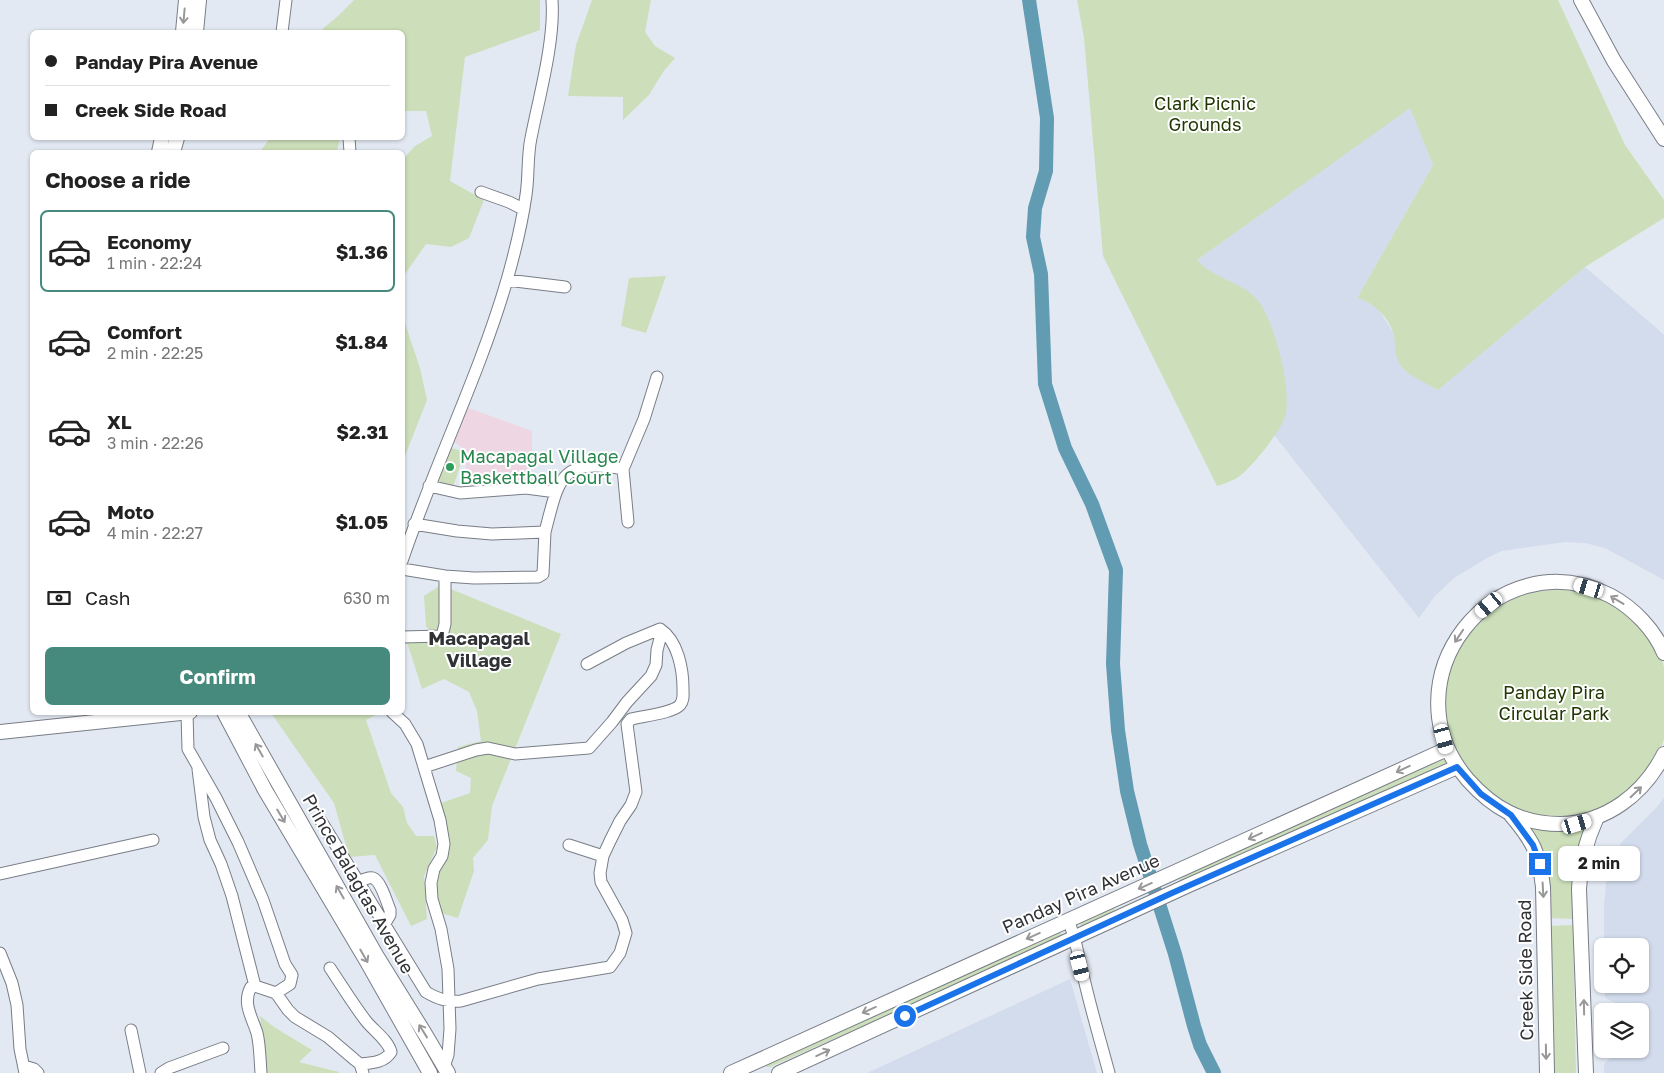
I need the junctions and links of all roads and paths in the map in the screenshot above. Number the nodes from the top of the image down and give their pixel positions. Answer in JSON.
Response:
{"nodes":[{"id":1,"x":186,"y":0,"type":"edge"},
{"id":2,"x":199,"y":0,"type":"edge"},
{"id":3,"x":286,"y":0,"type":"edge"},
{"id":4,"x":552,"y":0,"type":"edge"},
{"id":5,"x":1581,"y":0,"type":"edge"},
{"id":6,"x":183,"y":30,"type":"edge"},
{"id":7,"x":196,"y":30,"type":"edge"},
{"id":8,"x":282,"y":30,"type":"edge"},
{"id":9,"x":1664,"y":138,"type":"edge"},
{"id":10,"x":481,"y":192,"type":"dead end"},
{"id":11,"x":524,"y":209,"type":"junction"},
{"id":12,"x":507,"y":280,"type":"junction"},
{"id":13,"x":565,"y":287,"type":"dead end"},
{"id":14,"x":657,"y":377,"type":"dead end"},
{"id":15,"x":623,"y":470,"type":"junction"},
{"id":16,"x":428,"y":486,"type":"junction"},
{"id":17,"x":556,"y":492,"type":"junction"},
{"id":18,"x":628,"y":522,"type":"dead end"},
{"id":19,"x":414,"y":524,"type":"junction"},
{"id":20,"x":545,"y":532,"type":"junction"},
{"id":21,"x":405,"y":551,"type":"edge"},
{"id":22,"x":405,"y":569,"type":"edge"},
{"id":23,"x":445,"y":576,"type":"junction"},
{"id":24,"x":662,"y":631,"type":"junction"},
{"id":25,"x":1658,"y":634,"type":"edge"},
{"id":26,"x":405,"y":637,"type":"edge"},
{"id":27,"x":1664,"y":653,"type":"edge"},
{"id":28,"x":586,"y":664,"type":"dead end"},
{"id":29,"x":170,"y":715,"type":"edge"},
{"id":30,"x":188,"y":715,"type":"edge"},
{"id":31,"x":226,"y":715,"type":"edge"},
{"id":32,"x":240,"y":715,"type":"edge"},
{"id":33,"x":395,"y":715,"type":"edge"},
{"id":34,"x":0,"y":732,"type":"edge"},
{"id":35,"x":1447,"y":749,"type":"junction"},
{"id":36,"x":1664,"y":754,"type":"edge"},
{"id":37,"x":424,"y":767,"type":"junction"},
{"id":38,"x":1457,"y":767,"type":"junction"},
{"id":39,"x":198,"y":769,"type":"junction"},
{"id":40,"x":1511,"y":815,"type":"junction"},
{"id":41,"x":1597,"y":817,"type":"junction"},
{"id":42,"x":321,"y":821,"type":"dead end"},
{"id":43,"x":154,"y":840,"type":"dead end"},
{"id":44,"x":568,"y":845,"type":"dead end"},
{"id":45,"x":603,"y":856,"type":"junction"},
{"id":46,"x":0,"y":874,"type":"edge"},
{"id":47,"x":358,"y":882,"type":"junction"},
{"id":48,"x":1064,"y":922,"type":"junction"},
{"id":49,"x":384,"y":925,"type":"junction"},
{"id":50,"x":1071,"y":940,"type":"junction"},
{"id":51,"x":0,"y":953,"type":"edge"},
{"id":52,"x":330,"y":968,"type":"dead end"},
{"id":53,"x":255,"y":986,"type":"junction"},
{"id":54,"x":276,"y":993,"type":"junction"},
{"id":55,"x":450,"y":1002,"type":"junction"},
{"id":56,"x":131,"y":1030,"type":"dead end"},
{"id":57,"x":224,"y":1048,"type":"dead end"},
{"id":58,"x":361,"y":1068,"type":"edge"},
{"id":59,"x":25,"y":1070,"type":"edge"},
{"id":60,"x":447,"y":1071,"type":"edge"},
{"id":61,"x":38,"y":1073,"type":"edge"},
{"id":62,"x":140,"y":1073,"type":"edge"},
{"id":63,"x":161,"y":1073,"type":"edge"},
{"id":64,"x":261,"y":1073,"type":"edge"},
{"id":65,"x":430,"y":1073,"type":"edge"},
{"id":66,"x":731,"y":1073,"type":"edge"},
{"id":67,"x":779,"y":1073,"type":"edge"},
{"id":68,"x":1109,"y":1073,"type":"edge"},
{"id":69,"x":1547,"y":1073,"type":"edge"},
{"id":70,"x":1586,"y":1073,"type":"edge"}],
"edges":[{"from":1,"to":6,"type":"main road","one_way":true},
{"from":2,"to":7,"type":"main road"},
{"from":3,"to":8,"type":"street"},
{"from":4,"to":11,"type":"street"},
{"from":5,"to":9,"type":"main road"},
{"from":10,"to":11,"type":"street"},
{"from":11,"to":12,"type":"street"},
{"from":12,"to":13,"type":"street"},
{"from":12,"to":16,"type":"street"},
{"from":14,"to":15,"type":"street"},
{"from":15,"to":17,"type":"street"},
{"from":15,"to":18,"type":"street"},
{"from":16,"to":17,"type":"street"},
{"from":16,"to":19,"type":"street"},
{"from":17,"to":20,"type":"street"},
{"from":19,"to":20,"type":"street"},
{"from":19,"to":21,"type":"street"},
{"from":20,"to":23,"type":"street"},
{"from":22,"to":23,"type":"street"},
{"from":23,"to":26,"type":"street"},
{"from":24,"to":28,"type":"street"},
{"from":24,"to":37,"type":"street"},
{"from":24,"to":45,"type":"street"},
{"from":25,"to":27,"type":"main road"},
{"from":25,"to":35,"type":"main road","one_way":true},
{"from":29,"to":34,"type":"main road"},
{"from":30,"to":39,"type":"street"},
{"from":31,"to":65,"type":"main road","name":"Prince Balagtas Avenue","one_way":true},
{"from":60,"to":32,"type":"main road","name":"Prince Balagtas Avenue","one_way":true},
{"from":33,"to":37,"type":"street"},
{"from":35,"to":38,"type":"main road"},
{"from":35,"to":48,"type":"main road","name":"Panday Pira Avenue","one_way":true},
{"from":41,"to":36,"type":"main road","one_way":true},
{"from":37,"to":55,"type":"street"},
{"from":38,"to":40,"type":"main road"},
{"from":38,"to":50,"type":"main road","name":"Panday Pira Avenue"},
{"from":39,"to":53,"type":"street"},
{"from":39,"to":54,"type":"street"},
{"from":40,"to":41,"type":"main road"},
{"from":40,"to":69,"type":"main road","name":"Creek Side Road","one_way":true},
{"from":70,"to":41,"type":"main road","one_way":true},
{"from":42,"to":47,"type":"street"},
{"from":43,"to":46,"type":"street"},
{"from":44,"to":45,"type":"street"},
{"from":45,"to":55,"type":"street"},
{"from":47,"to":49,"type":"street"},
{"from":47,"to":49,"type":"street"},
{"from":48,"to":50,"type":"street"},
{"from":48,"to":66,"type":"main road","name":"Panday Pira Avenue","one_way":true},
{"from":49,"to":55,"type":"street"},
{"from":67,"to":50,"type":"main road","name":"Panday Pira Avenue","one_way":true},
{"from":50,"to":68,"type":"street"},
{"from":51,"to":59,"type":"street"},
{"from":52,"to":58,"type":"street"},
{"from":53,"to":54,"type":"street"},
{"from":53,"to":64,"type":"street"},
{"from":54,"to":58,"type":"street"},
{"from":55,"to":60,"type":"street"},
{"from":56,"to":62,"type":"street"},
{"from":57,"to":63,"type":"street"},
{"from":59,"to":61,"type":"street"}]}
